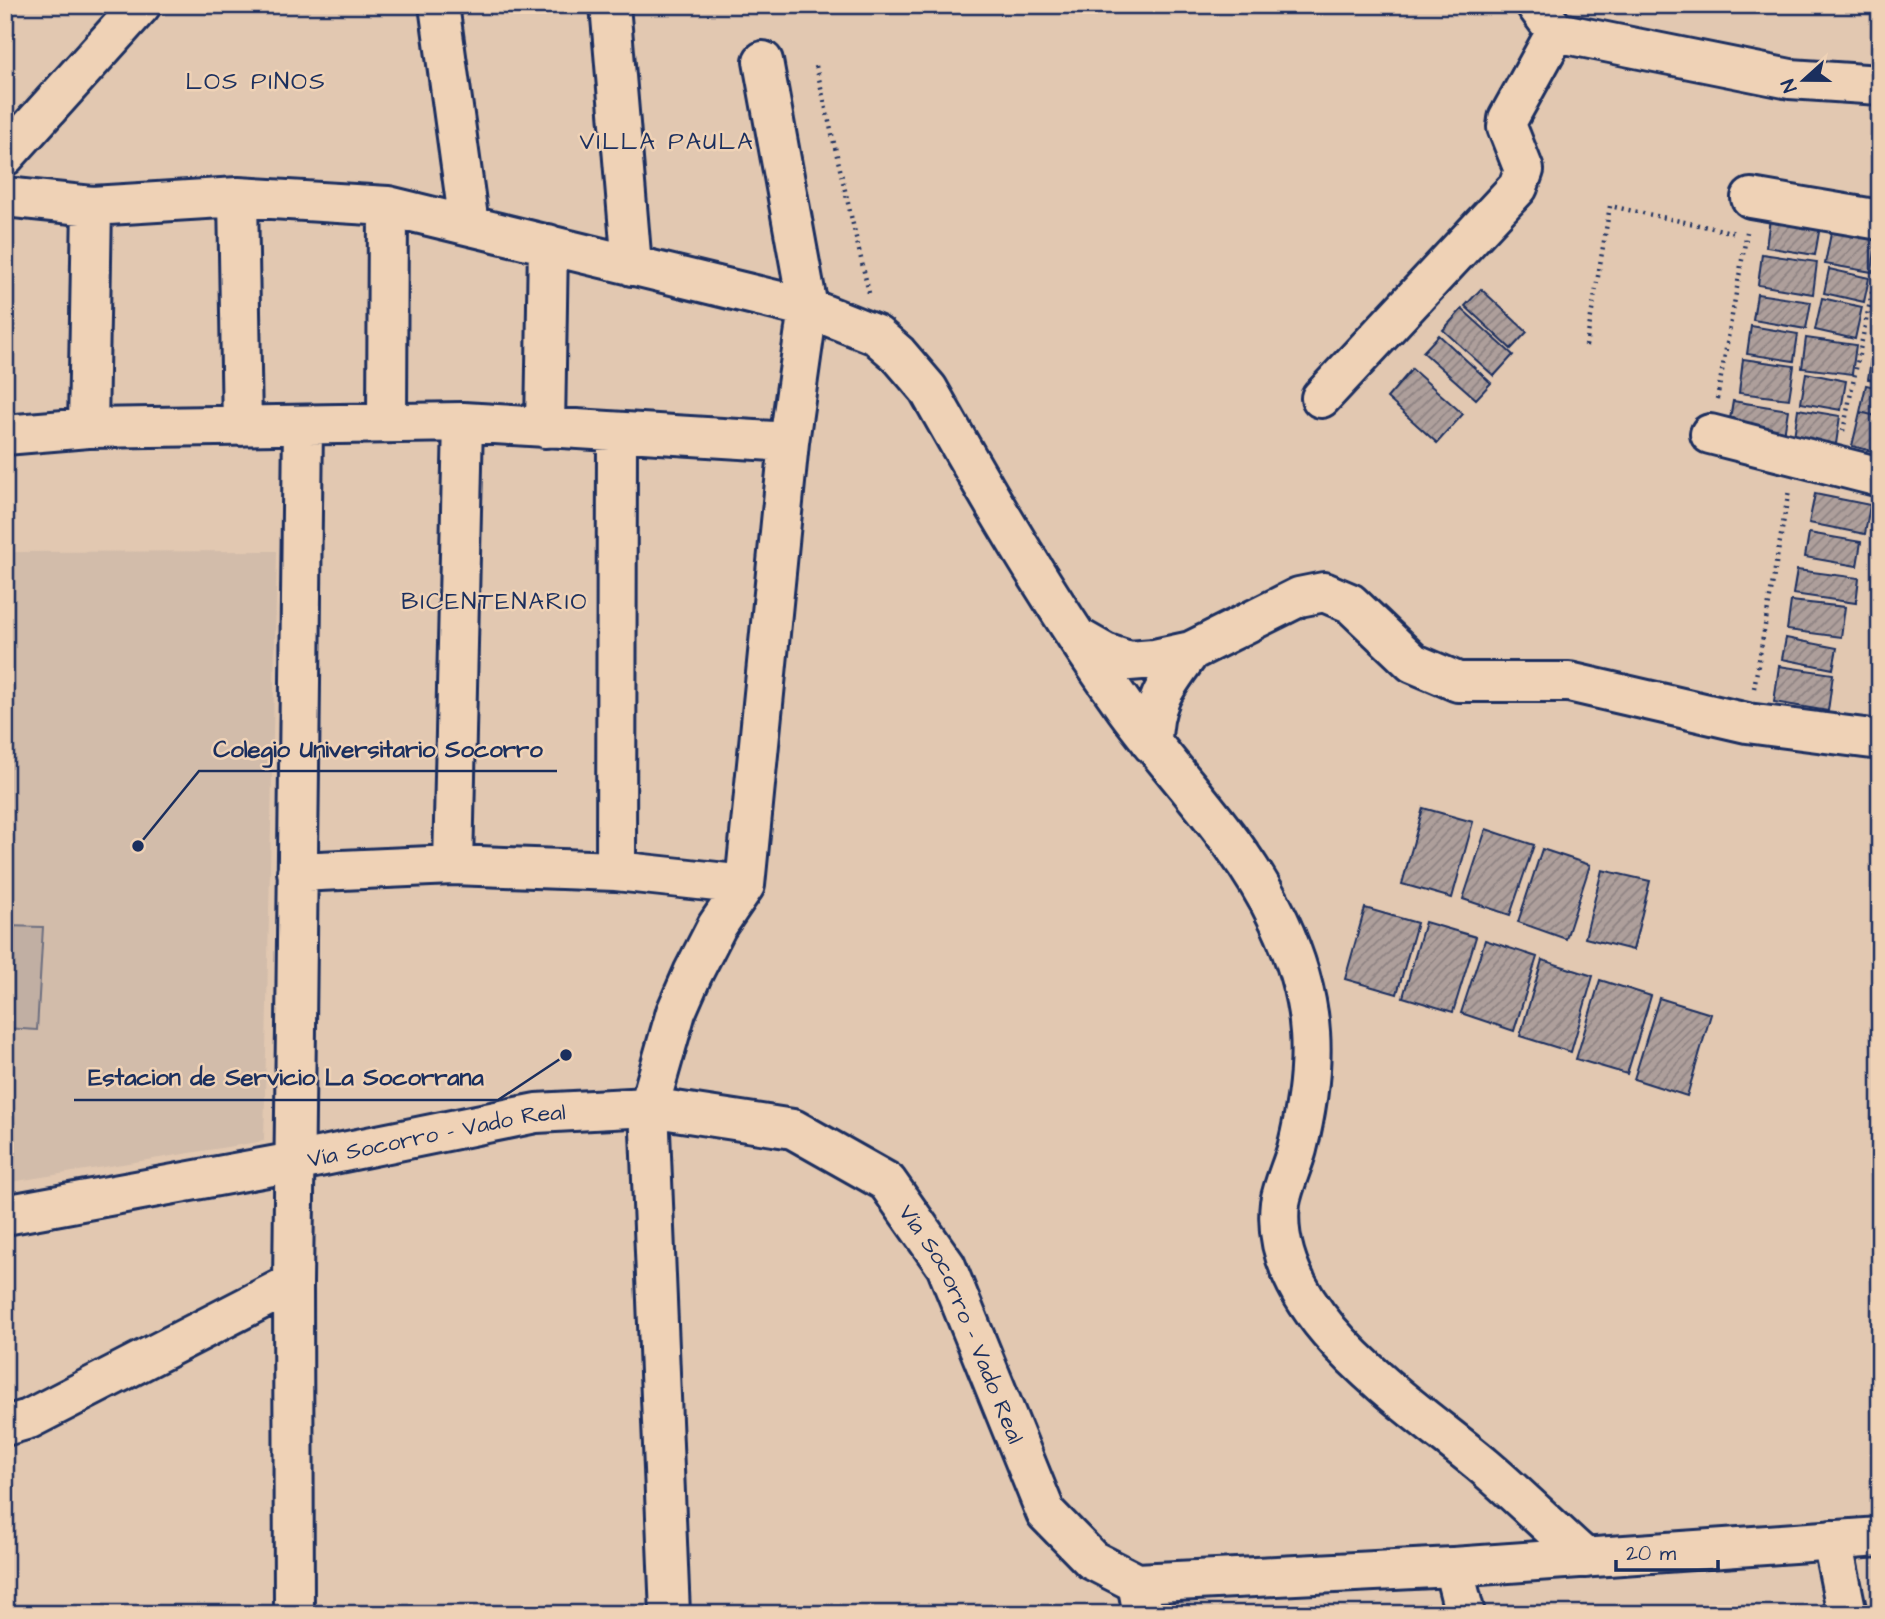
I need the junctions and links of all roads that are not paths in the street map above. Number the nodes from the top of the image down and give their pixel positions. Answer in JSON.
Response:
{"nodes":[{"id":1,"x":141,"y":5,"type":"edge"},
{"id":2,"x":439,"y":5,"type":"edge"},
{"id":3,"x":610,"y":5,"type":"edge"},
{"id":4,"x":1546,"y":19,"type":"edge"},
{"id":5,"x":764,"y":61,"type":"dead end"},
{"id":6,"x":1880,"y":85,"type":"edge"},
{"id":7,"x":5,"y":156,"type":"edge"},
{"id":8,"x":5,"y":197,"type":"edge"},
{"id":9,"x":239,"y":197,"type":"junction"},
{"id":10,"x":1751,"y":198,"type":"road end"},
{"id":11,"x":92,"y":205,"type":"junction"},
{"id":12,"x":388,"y":206,"type":"junction"},
{"id":13,"x":1880,"y":220,"type":"edge"},
{"id":14,"x":469,"y":225,"type":"junction"},
{"id":15,"x":548,"y":244,"type":"junction"},
{"id":16,"x":632,"y":265,"type":"junction"},
{"id":17,"x":808,"y":308,"type":"junction"},
{"id":18,"x":1321,"y":398,"type":"dead end"},
{"id":19,"x":463,"y":422,"type":"junction"},
{"id":20,"x":387,"y":423,"type":"junction"},
{"id":21,"x":303,"y":425,"type":"junction"},
{"id":22,"x":242,"y":426,"type":"junction"},
{"id":23,"x":88,"y":428,"type":"junction"},
{"id":24,"x":545,"y":428,"type":"junction"},
{"id":25,"x":617,"y":434,"type":"junction"},
{"id":26,"x":1710,"y":434,"type":"road end"},
{"id":27,"x":5,"y":435,"type":"edge"},
{"id":28,"x":789,"y":442,"type":"junction"},
{"id":29,"x":1880,"y":477,"type":"edge"},
{"id":30,"x":1072,"y":634,"type":"junction"},
{"id":31,"x":1191,"y":651,"type":"junction"},
{"id":32,"x":1880,"y":740,"type":"edge"},
{"id":33,"x":1152,"y":744,"type":"junction"},
{"id":34,"x":453,"y":865,"type":"junction"},
{"id":35,"x":616,"y":871,"type":"junction"},
{"id":36,"x":297,"y":872,"type":"junction"},
{"id":37,"x":745,"y":885,"type":"junction"},
{"id":38,"x":649,"y":1107,"type":"junction"},
{"id":39,"x":294,"y":1162,"type":"junction"},
{"id":40,"x":5,"y":1215,"type":"edge"},
{"id":41,"x":293,"y":1283,"type":"junction"},
{"id":42,"x":5,"y":1426,"type":"edge"},
{"id":43,"x":1880,"y":1537,"type":"edge"},
{"id":44,"x":1832,"y":1540,"type":"junction"},
{"id":45,"x":1585,"y":1558,"type":"junction"},
{"id":46,"x":1453,"y":1567,"type":"junction"},
{"id":47,"x":1140,"y":1599,"type":"edge"},
{"id":48,"x":294,"y":1614,"type":"edge"},
{"id":49,"x":670,"y":1614,"type":"edge"},
{"id":50,"x":1465,"y":1614,"type":"edge"},
{"id":51,"x":1847,"y":1614,"type":"edge"}],
"edges":[{"from":1,"to":7,"type":"main road"},
{"from":2,"to":14,"type":"main road"},
{"from":3,"to":16,"type":"main road"},
{"from":4,"to":6,"type":"main road"},
{"from":4,"to":18,"type":"main road"},
{"from":5,"to":17,"type":"main road"},
{"from":8,"to":11,"type":"main road"},
{"from":9,"to":11,"type":"main road"},
{"from":9,"to":12,"type":"main road"},
{"from":9,"to":22,"type":"main road"},
{"from":10,"to":13,"type":"main road"},
{"from":11,"to":23,"type":"main road"},
{"from":12,"to":14,"type":"main road"},
{"from":12,"to":20,"type":"main road"},
{"from":14,"to":15,"type":"main road"},
{"from":15,"to":16,"type":"main road"},
{"from":15,"to":24,"type":"main road"},
{"from":16,"to":17,"type":"main road"},
{"from":17,"to":28,"type":"main road"},
{"from":17,"to":30,"type":"main road"},
{"from":19,"to":20,"type":"main road"},
{"from":19,"to":24,"type":"main road"},
{"from":19,"to":34,"type":"main road"},
{"from":20,"to":21,"type":"main road"},
{"from":21,"to":22,"type":"main road"},
{"from":21,"to":36,"type":"main road"},
{"from":22,"to":23,"type":"main road"},
{"from":23,"to":27,"type":"main road"},
{"from":24,"to":25,"type":"main road"},
{"from":25,"to":28,"type":"main road"},
{"from":25,"to":35,"type":"main road"},
{"from":26,"to":29,"type":"main road"},
{"from":28,"to":37,"type":"main road"},
{"from":30,"to":31,"type":"main road"},
{"from":30,"to":33,"type":"main road"},
{"from":31,"to":32,"type":"main road"},
{"from":31,"to":33,"type":"main road"},
{"from":33,"to":45,"type":"main road"},
{"from":34,"to":35,"type":"main road"},
{"from":34,"to":36,"type":"main road"},
{"from":35,"to":37,"type":"main road"},
{"from":36,"to":39,"type":"main road"},
{"from":37,"to":38,"type":"main road"},
{"from":38,"to":39,"type":"main road","name":"Vía Socorro - Vado Real"},
{"from":38,"to":47,"type":"main road","name":"Vía Socorro - Vado Real"},
{"from":38,"to":49,"type":"main road"},
{"from":39,"to":40,"type":"main road","name":"Vía Socorro - Vado Real"},
{"from":39,"to":41,"type":"main road"},
{"from":41,"to":42,"type":"main road"},
{"from":41,"to":48,"type":"main road"},
{"from":43,"to":44,"type":"main road","name":"Vía Socorro - Vado Real"},
{"from":44,"to":45,"type":"main road","name":"Vía Socorro - Vado Real"},
{"from":44,"to":51,"type":"main road"},
{"from":45,"to":46,"type":"main road","name":"Vía Socorro - Vado Real"},
{"from":46,"to":47,"type":"main road","name":"Vía Socorro - Vado Real"},
{"from":46,"to":50,"type":"main road"}]}
